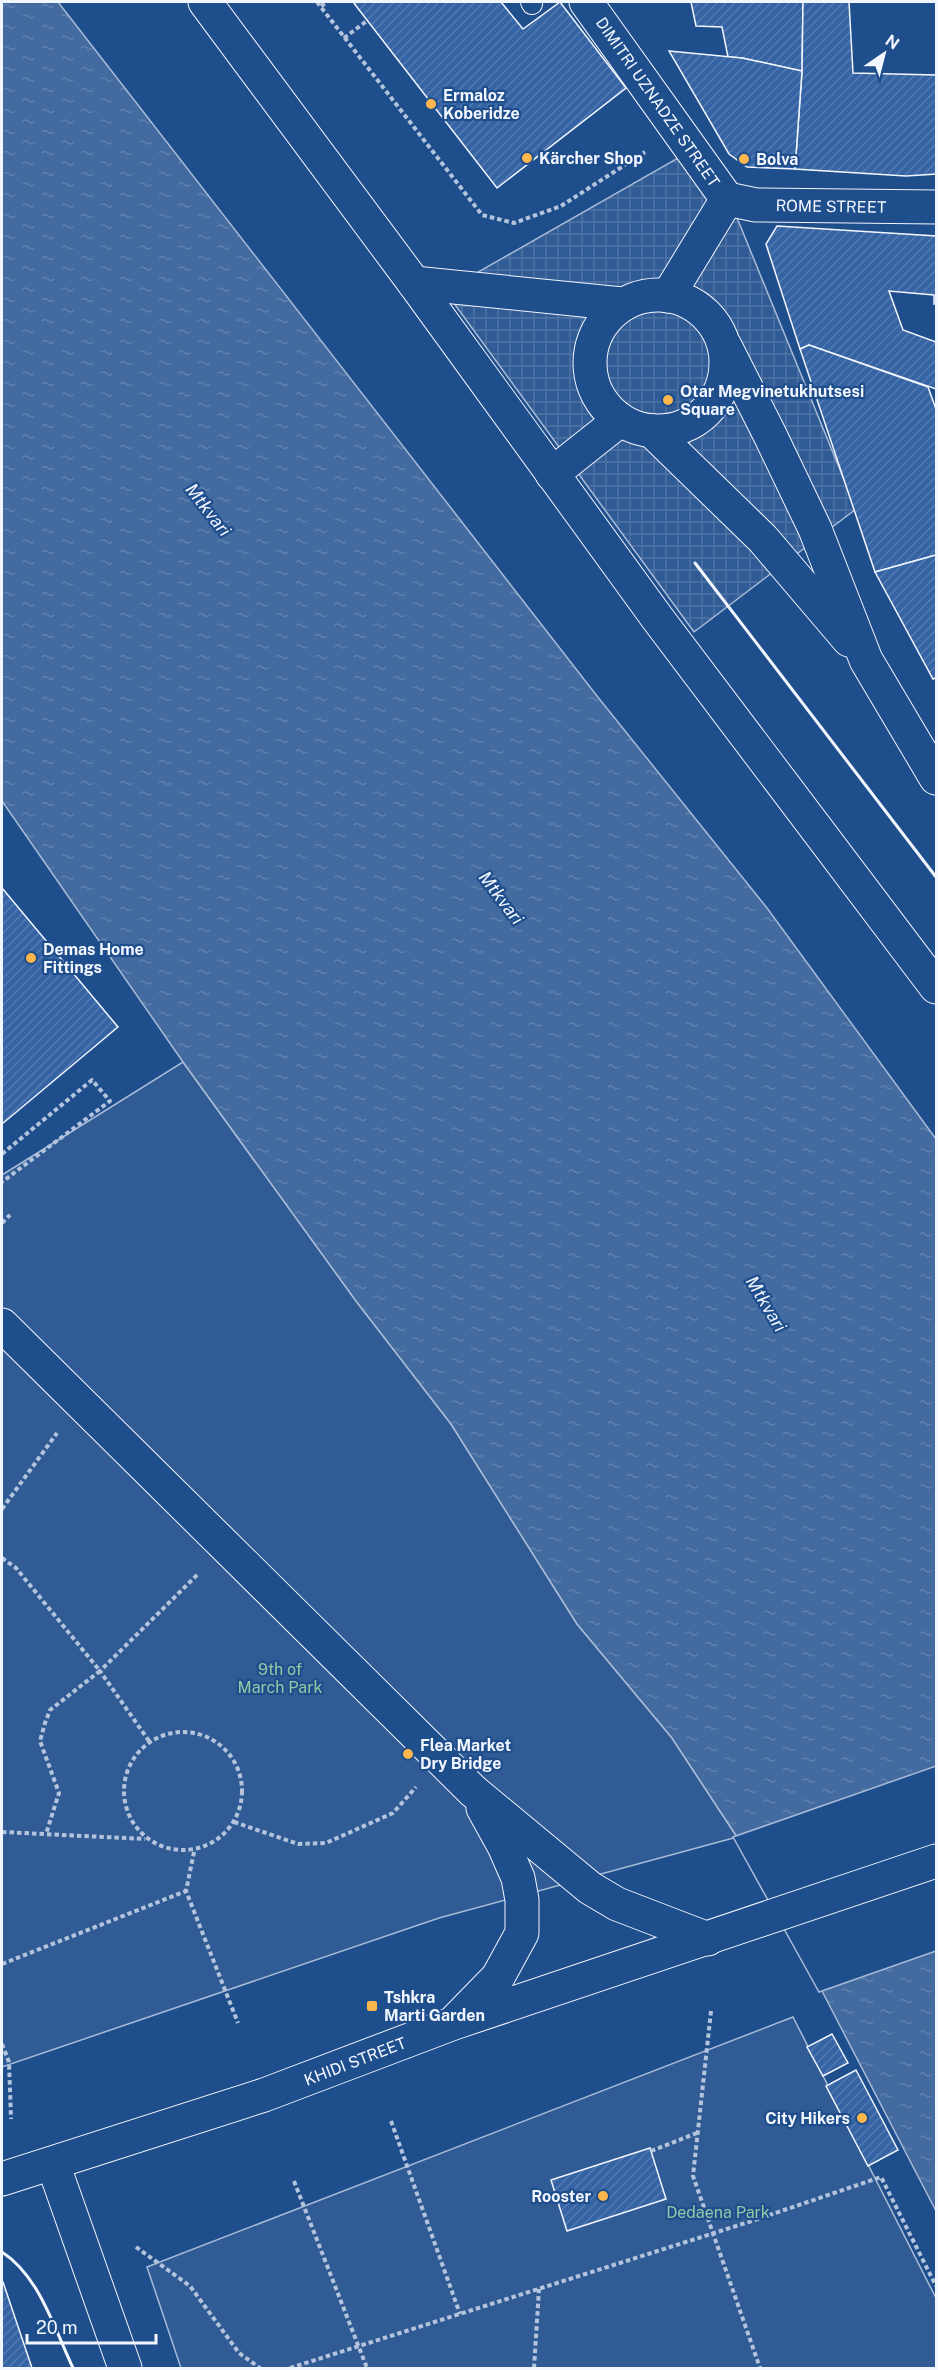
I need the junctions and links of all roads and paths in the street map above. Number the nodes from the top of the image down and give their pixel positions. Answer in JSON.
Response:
{"nodes":[{"id":1,"x":205,"y":2,"type":"edge"},
{"id":2,"x":317,"y":2,"type":"edge"},
{"id":3,"x":327,"y":2,"type":"edge"},
{"id":4,"x":586,"y":2,"type":"edge"},
{"id":5,"x":321,"y":6,"type":"junction"},
{"id":6,"x":368,"y":20,"type":"dead end"},
{"id":7,"x":344,"y":38,"type":"junction"},
{"id":8,"x":680,"y":134,"type":"junction"},
{"id":9,"x":727,"y":199,"type":"junction"},
{"id":10,"x":936,"y":207,"type":"edge"},
{"id":11,"x":414,"y":283,"type":"junction"},
{"id":12,"x":668,"y":296,"type":"junction"},
{"id":13,"x":622,"y":304,"type":"junction"},
{"id":14,"x":725,"y":346,"type":"junction"},
{"id":15,"x":620,"y":420,"type":"junction"},
{"id":16,"x":652,"y":431,"type":"junction"},
{"id":17,"x":552,"y":474,"type":"junction"},
{"id":18,"x":866,"y":660,"type":"junction"},
{"id":19,"x":936,"y":778,"type":"edge"},
{"id":20,"x":936,"y":987,"type":"edge"},
{"id":21,"x":2,"y":1154,"type":"edge"},
{"id":22,"x":2,"y":1182,"type":"edge"},
{"id":23,"x":10,"y":1215,"type":"dead end"},
{"id":24,"x":2,"y":1223,"type":"edge"},
{"id":25,"x":2,"y":1325,"type":"edge"},
{"id":26,"x":57,"y":1432,"type":"dead end"},
{"id":27,"x":2,"y":1509,"type":"edge"},
{"id":28,"x":2,"y":1558,"type":"edge"},
{"id":29,"x":199,"y":1573,"type":"dead end"},
{"id":30,"x":100,"y":1671,"type":"junction"},
{"id":31,"x":149,"y":1741,"type":"junction"},
{"id":32,"x":420,"y":1783,"type":"dead end"},
{"id":33,"x":473,"y":1791,"type":"junction"},
{"id":34,"x":234,"y":1822,"type":"junction"},
{"id":35,"x":2,"y":1832,"type":"edge"},
{"id":36,"x":46,"y":1834,"type":"junction"},
{"id":37,"x":146,"y":1839,"type":"junction"},
{"id":38,"x":194,"y":1851,"type":"junction"},
{"id":39,"x":936,"y":1861,"type":"edge"},
{"id":40,"x":186,"y":1891,"type":"junction"},
{"id":41,"x":708,"y":1939,"type":"junction"},
{"id":42,"x":2,"y":1964,"type":"edge"},
{"id":43,"x":711,"y":2011,"type":"dead end"},
{"id":44,"x":238,"y":2023,"type":"dead end"},
{"id":45,"x":454,"y":2023,"type":"junction"},
{"id":46,"x":2,"y":2044,"type":"edge"},
{"id":47,"x":11,"y":2120,"type":"dead end"},
{"id":48,"x":391,"y":2121,"type":"dead end"},
{"id":49,"x":697,"y":2133,"type":"junction"},
{"id":50,"x":651,"y":2151,"type":"dead end"},
{"id":51,"x":53,"y":2164,"type":"junction"},
{"id":52,"x":2,"y":2180,"type":"edge"},
{"id":53,"x":294,"y":2181,"type":"dead end"},
{"id":54,"x":713,"y":2234,"type":"junction"},
{"id":55,"x":136,"y":2247,"type":"dead end"},
{"id":56,"x":936,"y":2286,"type":"edge"},
{"id":57,"x":539,"y":2289,"type":"junction"},
{"id":58,"x":460,"y":2314,"type":"junction"},
{"id":59,"x":359,"y":2347,"type":"junction"},
{"id":60,"x":125,"y":2368,"type":"edge"},
{"id":61,"x":260,"y":2368,"type":"edge"},
{"id":62,"x":290,"y":2368,"type":"edge"},
{"id":63,"x":367,"y":2368,"type":"edge"},
{"id":64,"x":534,"y":2368,"type":"edge"},
{"id":65,"x":760,"y":2368,"type":"edge"}],
"edges":[{"from":1,"to":11,"type":"street"},
{"from":2,"to":5,"type":"path"},
{"from":3,"to":5,"type":"path"},
{"from":4,"to":8,"type":"street","name":"DIMITRI UZNADZE STREET"},
{"from":5,"to":7,"type":"path"},
{"from":6,"to":7,"type":"path"},
{"from":7,"to":8,"type":"path"},
{"from":8,"to":9,"type":"street","name":"DIMITRI UZNADZE STREET"},
{"from":9,"to":10,"type":"street","name":"ROME STREET"},
{"from":9,"to":12,"type":"street","name":"DIMITRI UZNADZE STREET"},
{"from":11,"to":13,"type":"street"},
{"from":11,"to":17,"type":"street"},
{"from":12,"to":13,"type":"street"},
{"from":12,"to":14,"type":"street"},
{"from":13,"to":15,"type":"street"},
{"from":14,"to":16,"type":"street"},
{"from":14,"to":18,"type":"street"},
{"from":15,"to":16,"type":"street"},
{"from":15,"to":17,"type":"street"},
{"from":16,"to":18,"type":"street"},
{"from":17,"to":20,"type":"street"},
{"from":18,"to":19,"type":"street"},
{"from":21,"to":22,"type":"path"},
{"from":23,"to":24,"type":"path"},
{"from":25,"to":33,"type":"street"},
{"from":26,"to":27,"type":"path"},
{"from":28,"to":30,"type":"path"},
{"from":29,"to":30,"type":"path"},
{"from":30,"to":31,"type":"path"},
{"from":30,"to":36,"type":"path"},
{"from":31,"to":34,"type":"path"},
{"from":31,"to":37,"type":"path"},
{"from":32,"to":34,"type":"path"},
{"from":33,"to":41,"type":"street"},
{"from":33,"to":45,"type":"street"},
{"from":34,"to":38,"type":"path"},
{"from":35,"to":36,"type":"path"},
{"from":36,"to":37,"type":"path"},
{"from":37,"to":38,"type":"path"},
{"from":38,"to":40,"type":"path"},
{"from":39,"to":41,"type":"street","name":"KHIDI STREET"},
{"from":40,"to":42,"type":"path"},
{"from":40,"to":44,"type":"path"},
{"from":41,"to":45,"type":"street","name":"KHIDI STREET"},
{"from":43,"to":49,"type":"path"},
{"from":45,"to":51,"type":"street","name":"KHIDI STREET"},
{"from":46,"to":47,"type":"path"},
{"from":48,"to":58,"type":"path"},
{"from":49,"to":50,"type":"path"},
{"from":49,"to":54,"type":"path"},
{"from":51,"to":52,"type":"street","name":"KHIDI STREET"},
{"from":51,"to":60,"type":"street"},
{"from":53,"to":59,"type":"path"},
{"from":54,"to":56,"type":"path"},
{"from":54,"to":57,"type":"path"},
{"from":54,"to":65,"type":"path"},
{"from":55,"to":61,"type":"path"},
{"from":57,"to":58,"type":"path"},
{"from":57,"to":64,"type":"path"},
{"from":58,"to":59,"type":"path"},
{"from":59,"to":62,"type":"path"},
{"from":59,"to":63,"type":"path"}]}
